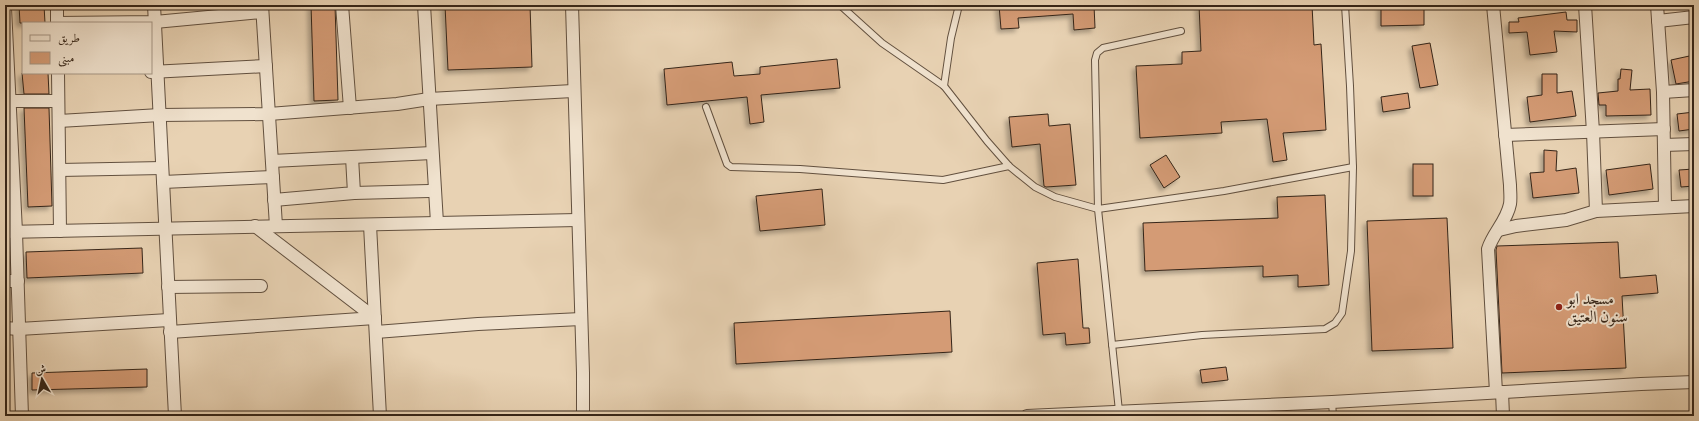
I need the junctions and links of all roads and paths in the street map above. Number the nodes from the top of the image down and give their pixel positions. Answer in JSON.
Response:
{"nodes":[{"id":1,"x":57,"y":5,"type":"edge"},
{"id":2,"x":154,"y":5,"type":"edge"},
{"id":3,"x":342,"y":5,"type":"edge"},
{"id":4,"x":424,"y":5,"type":"edge"},
{"id":5,"x":572,"y":5,"type":"edge"},
{"id":6,"x":840,"y":5,"type":"edge"},
{"id":7,"x":959,"y":5,"type":"edge"},
{"id":8,"x":1345,"y":5,"type":"edge"},
{"id":9,"x":1493,"y":5,"type":"edge"},
{"id":10,"x":1585,"y":5,"type":"edge"},
{"id":11,"x":1657,"y":5,"type":"edge"},
{"id":12,"x":262,"y":8,"type":"edge"},
{"id":13,"x":5,"y":15,"type":"edge"},
{"id":14,"x":1694,"y":17,"type":"edge"},
{"id":15,"x":1658,"y":21,"type":"junction"},
{"id":16,"x":57,"y":22,"type":"edge"},
{"id":17,"x":152,"y":22,"type":"edge"},
{"id":18,"x":155,"y":22,"type":"junction"},
{"id":19,"x":1180,"y":31,"type":"dead end"},
{"id":20,"x":266,"y":66,"type":"junction"},
{"id":21,"x":154,"y":72,"type":"edge"},
{"id":22,"x":58,"y":74,"type":"edge"},
{"id":23,"x":944,"y":86,"type":"junction"},
{"id":24,"x":1694,"y":90,"type":"edge"},
{"id":25,"x":573,"y":92,"type":"junction"},
{"id":26,"x":1663,"y":92,"type":"junction"},
{"id":27,"x":429,"y":99,"type":"junction"},
{"id":28,"x":10,"y":101,"type":"junction"},
{"id":29,"x":58,"y":101,"type":"junction"},
{"id":30,"x":706,"y":107,"type":"dead end"},
{"id":31,"x":350,"y":108,"type":"junction"},
{"id":32,"x":270,"y":114,"type":"junction"},
{"id":33,"x":160,"y":115,"type":"junction"},
{"id":34,"x":59,"y":122,"type":"junction"},
{"id":35,"x":1664,"y":129,"type":"junction"},
{"id":36,"x":1594,"y":132,"type":"junction"},
{"id":37,"x":1505,"y":135,"type":"junction"},
{"id":38,"x":1694,"y":144,"type":"edge"},
{"id":39,"x":1664,"y":145,"type":"junction"},
{"id":40,"x":432,"y":153,"type":"junction"},
{"id":41,"x":352,"y":157,"type":"junction"},
{"id":42,"x":272,"y":161,"type":"junction"},
{"id":43,"x":1009,"y":166,"type":"junction"},
{"id":44,"x":1353,"y":167,"type":"junction"},
{"id":45,"x":162,"y":168,"type":"junction"},
{"id":46,"x":60,"y":170,"type":"junction"},
{"id":47,"x":273,"y":178,"type":"junction"},
{"id":48,"x":163,"y":182,"type":"junction"},
{"id":49,"x":429,"y":191,"type":"dead end"},
{"id":50,"x":354,"y":193,"type":"junction"},
{"id":51,"x":274,"y":200,"type":"junction"},
{"id":52,"x":1694,"y":206,"type":"edge"},
{"id":53,"x":1665,"y":207,"type":"junction"},
{"id":54,"x":1098,"y":209,"type":"junction"},
{"id":55,"x":1596,"y":211,"type":"junction"},
{"id":56,"x":577,"y":220,"type":"junction"},
{"id":57,"x":436,"y":223,"type":"junction"},
{"id":58,"x":370,"y":225,"type":"junction"},
{"id":59,"x":255,"y":226,"type":"junction"},
{"id":60,"x":276,"y":226,"type":"junction"},
{"id":61,"x":166,"y":229,"type":"junction"},
{"id":62,"x":1498,"y":230,"type":"junction"},
{"id":63,"x":60,"y":231,"type":"junction"},
{"id":64,"x":11,"y":232,"type":"edge"},
{"id":65,"x":5,"y":281,"type":"edge"},
{"id":66,"x":18,"y":281,"type":"junction"},
{"id":67,"x":261,"y":286,"type":"dead end"},
{"id":68,"x":168,"y":287,"type":"junction"},
{"id":69,"x":375,"y":318,"type":"junction"},
{"id":70,"x":581,"y":319,"type":"junction"},
{"id":71,"x":169,"y":320,"type":"junction"},
{"id":72,"x":5,"y":328,"type":"edge"},
{"id":73,"x":20,"y":329,"type":"junction"},
{"id":74,"x":170,"y":332,"type":"junction"},
{"id":75,"x":376,"y":332,"type":"junction"},
{"id":76,"x":1112,"y":345,"type":"junction"},
{"id":77,"x":1694,"y":382,"type":"edge"},
{"id":78,"x":1499,"y":392,"type":"junction"},
{"id":79,"x":1332,"y":402,"type":"junction"},
{"id":80,"x":1119,"y":411,"type":"junction"},
{"id":81,"x":22,"y":416,"type":"edge"},
{"id":82,"x":174,"y":416,"type":"edge"},
{"id":83,"x":380,"y":416,"type":"edge"},
{"id":84,"x":583,"y":416,"type":"edge"},
{"id":85,"x":1028,"y":416,"type":"edge"},
{"id":86,"x":1333,"y":416,"type":"edge"},
{"id":87,"x":1503,"y":416,"type":"edge"}],
"edges":[{"from":1,"to":16,"type":"street"},
{"from":2,"to":18,"type":"street"},
{"from":3,"to":31,"type":"street"},
{"from":4,"to":27,"type":"street"},
{"from":5,"to":25,"type":"street"},
{"from":6,"to":23,"type":"lane"},
{"from":7,"to":23,"type":"lane"},
{"from":8,"to":44,"type":"lane"},
{"from":9,"to":37,"type":"street"},
{"from":10,"to":36,"type":"street"},
{"from":11,"to":15,"type":"street"},
{"from":12,"to":18,"type":"street"},
{"from":12,"to":20,"type":"street"},
{"from":13,"to":28,"type":"street"},
{"from":14,"to":15,"type":"street"},
{"from":15,"to":26,"type":"street"},
{"from":17,"to":18,"type":"street"},
{"from":18,"to":21,"type":"street"},
{"from":19,"to":54,"type":"lane"},
{"from":20,"to":21,"type":"street"},
{"from":20,"to":32,"type":"street"},
{"from":21,"to":33,"type":"street"},
{"from":22,"to":29,"type":"street"},
{"from":23,"to":43,"type":"lane"},
{"from":24,"to":26,"type":"street"},
{"from":25,"to":27,"type":"street"},
{"from":25,"to":56,"type":"street"},
{"from":26,"to":35,"type":"street"},
{"from":27,"to":31,"type":"street"},
{"from":27,"to":40,"type":"street"},
{"from":28,"to":29,"type":"street"},
{"from":28,"to":64,"type":"street"},
{"from":29,"to":34,"type":"street"},
{"from":30,"to":43,"type":"lane"},
{"from":31,"to":32,"type":"street"},
{"from":32,"to":33,"type":"street"},
{"from":32,"to":42,"type":"street"},
{"from":33,"to":34,"type":"street"},
{"from":33,"to":45,"type":"street"},
{"from":34,"to":46,"type":"street"},
{"from":35,"to":36,"type":"street"},
{"from":35,"to":39,"type":"street"},
{"from":36,"to":37,"type":"street"},
{"from":36,"to":55,"type":"street"},
{"from":37,"to":62,"type":"street"},
{"from":38,"to":39,"type":"street"},
{"from":39,"to":53,"type":"street"},
{"from":40,"to":41,"type":"street"},
{"from":40,"to":57,"type":"street"},
{"from":41,"to":42,"type":"street"},
{"from":41,"to":50,"type":"street"},
{"from":42,"to":47,"type":"street"},
{"from":43,"to":54,"type":"lane"},
{"from":44,"to":54,"type":"lane"},
{"from":44,"to":76,"type":"lane"},
{"from":45,"to":46,"type":"street"},
{"from":45,"to":48,"type":"street"},
{"from":46,"to":63,"type":"street"},
{"from":47,"to":48,"type":"street"},
{"from":47,"to":51,"type":"street"},
{"from":48,"to":61,"type":"street"},
{"from":49,"to":50,"type":"street"},
{"from":50,"to":51,"type":"street"},
{"from":51,"to":60,"type":"street"},
{"from":52,"to":53,"type":"street"},
{"from":53,"to":55,"type":"street"},
{"from":54,"to":76,"type":"lane"},
{"from":55,"to":62,"type":"street"},
{"from":56,"to":57,"type":"street"},
{"from":56,"to":70,"type":"street"},
{"from":57,"to":58,"type":"street"},
{"from":58,"to":60,"type":"street"},
{"from":58,"to":69,"type":"street"},
{"from":59,"to":60,"type":"street"},
{"from":59,"to":61,"type":"street"},
{"from":59,"to":69,"type":"street"},
{"from":61,"to":63,"type":"street"},
{"from":61,"to":68,"type":"street"},
{"from":62,"to":78,"type":"street"},
{"from":63,"to":64,"type":"street"},
{"from":64,"to":66,"type":"street"},
{"from":65,"to":66,"type":"street"},
{"from":66,"to":73,"type":"street"},
{"from":67,"to":68,"type":"street"},
{"from":68,"to":71,"type":"street"},
{"from":69,"to":74,"type":"street"},
{"from":69,"to":75,"type":"street"},
{"from":70,"to":75,"type":"street"},
{"from":70,"to":84,"type":"street"},
{"from":71,"to":73,"type":"street"},
{"from":71,"to":74,"type":"street"},
{"from":72,"to":73,"type":"street"},
{"from":73,"to":81,"type":"street"},
{"from":74,"to":82,"type":"street"},
{"from":75,"to":83,"type":"street"},
{"from":76,"to":80,"type":"lane"},
{"from":77,"to":78,"type":"street"},
{"from":78,"to":79,"type":"street"},
{"from":78,"to":87,"type":"street"},
{"from":79,"to":80,"type":"street"},
{"from":79,"to":86,"type":"lane"},
{"from":80,"to":85,"type":"street"}]}
